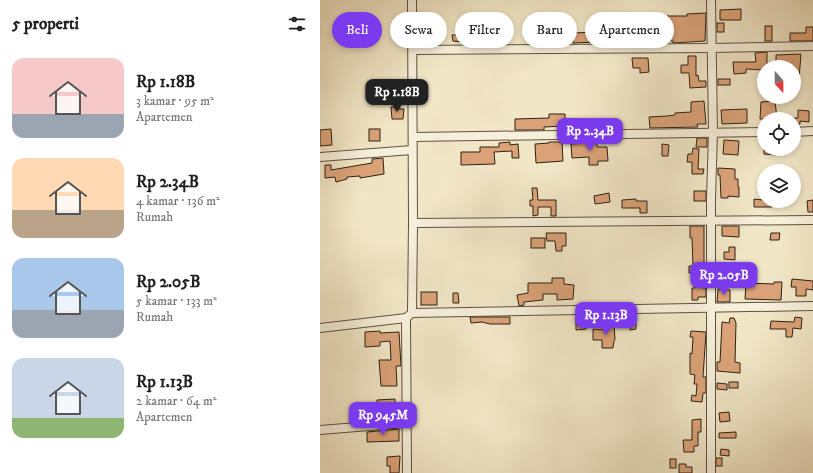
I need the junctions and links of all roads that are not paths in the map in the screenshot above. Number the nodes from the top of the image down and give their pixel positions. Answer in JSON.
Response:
{"nodes":[{"id":1,"x":412,"y":0,"type":"edge"},
{"id":2,"x":711,"y":0,"type":"edge"},
{"id":3,"x":813,"y":46,"type":"edge"},
{"id":4,"x":712,"y":48,"type":"junction"},
{"id":5,"x":413,"y":50,"type":"junction"},
{"id":6,"x":713,"y":132,"type":"junction"},
{"id":7,"x":757,"y":132,"type":"edge"},
{"id":8,"x":801,"y":132,"type":"edge"},
{"id":9,"x":813,"y":132,"type":"edge"},
{"id":10,"x":413,"y":137,"type":"junction"},
{"id":11,"x":412,"y":150,"type":"junction"},
{"id":12,"x":320,"y":157,"type":"edge"},
{"id":13,"x":813,"y":220,"type":"edge"},
{"id":14,"x":711,"y":222,"type":"junction"},
{"id":15,"x":413,"y":223,"type":"junction"},
{"id":16,"x":813,"y":306,"type":"edge"},
{"id":17,"x":712,"y":308,"type":"junction"},
{"id":18,"x":409,"y":315,"type":"junction"},
{"id":19,"x":320,"y":328,"type":"edge"},
{"id":20,"x":406,"y":423,"type":"junction"},
{"id":21,"x":320,"y":430,"type":"edge"},
{"id":22,"x":407,"y":473,"type":"edge"},
{"id":23,"x":711,"y":473,"type":"edge"}],
"edges":[{"from":1,"to":5,"type":"street"},
{"from":2,"to":4,"type":"street"},
{"from":3,"to":4,"type":"street"},
{"from":4,"to":5,"type":"street"},
{"from":4,"to":6,"type":"street"},
{"from":5,"to":10,"type":"street"},
{"from":6,"to":7,"type":"street"},
{"from":6,"to":10,"type":"street"},
{"from":6,"to":14,"type":"street"},
{"from":8,"to":9,"type":"street"},
{"from":10,"to":11,"type":"street"},
{"from":11,"to":12,"type":"street"},
{"from":11,"to":15,"type":"street"},
{"from":13,"to":14,"type":"street"},
{"from":14,"to":15,"type":"street"},
{"from":14,"to":17,"type":"street"},
{"from":15,"to":18,"type":"street"},
{"from":16,"to":17,"type":"street"},
{"from":17,"to":18,"type":"street"},
{"from":17,"to":23,"type":"street"},
{"from":18,"to":19,"type":"street"},
{"from":18,"to":20,"type":"street"},
{"from":20,"to":21,"type":"street"},
{"from":20,"to":22,"type":"street"}]}
